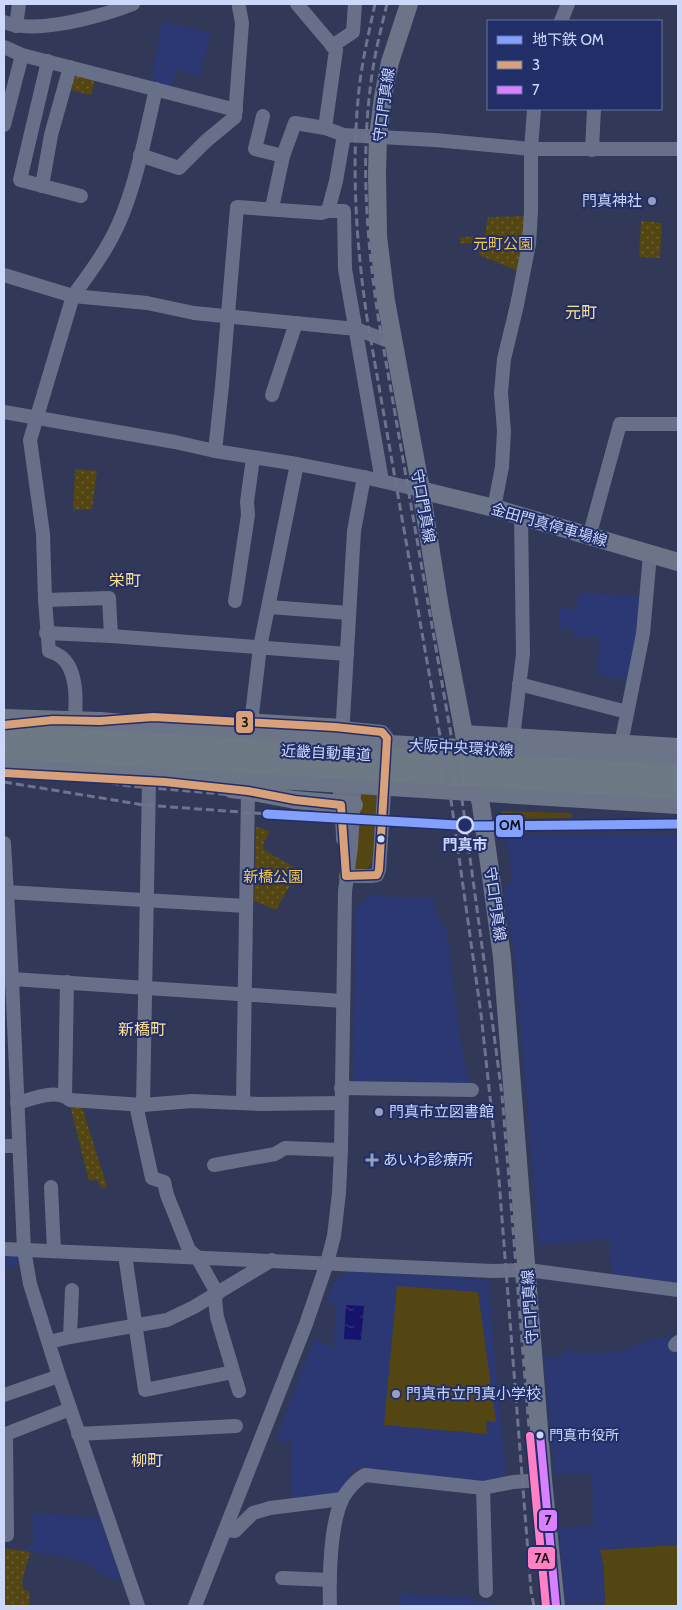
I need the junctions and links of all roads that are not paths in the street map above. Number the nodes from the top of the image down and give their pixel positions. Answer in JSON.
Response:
{"nodes":[{"id":1,"x":19,"y":4,"type":"edge"},
{"id":2,"x":133,"y":4,"type":"edge"},
{"id":3,"x":297,"y":4,"type":"edge"},
{"id":4,"x":355,"y":4,"type":"edge"},
{"id":5,"x":409,"y":4,"type":"edge"},
{"id":6,"x":568,"y":4,"type":"edge"},
{"id":7,"x":239,"y":7,"type":"dead end"},
{"id":8,"x":562,"y":20,"type":"edge"},
{"id":9,"x":10,"y":24,"type":"edge"},
{"id":10,"x":332,"y":46,"type":"junction"},
{"id":11,"x":4,"y":47,"type":"edge"},
{"id":12,"x":22,"y":54,"type":"junction"},
{"id":13,"x":48,"y":61,"type":"junction"},
{"id":14,"x":70,"y":67,"type":"junction"},
{"id":15,"x":156,"y":89,"type":"junction"},
{"id":16,"x":236,"y":110,"type":"junction"},
{"id":17,"x":534,"y":110,"type":"edge"},
{"id":18,"x":594,"y":110,"type":"edge"},
{"id":19,"x":263,"y":116,"type":"dead end"},
{"id":20,"x":4,"y":125,"type":"edge"},
{"id":21,"x":325,"y":128,"type":"junction"},
{"id":22,"x":344,"y":135,"type":"junction"},
{"id":23,"x":378,"y":136,"type":"junction"},
{"id":24,"x":531,"y":149,"type":"junction"},
{"id":25,"x":678,"y":149,"type":"edge"},
{"id":26,"x":592,"y":150,"type":"junction"},
{"id":27,"x":140,"y":155,"type":"junction"},
{"id":28,"x":283,"y":156,"type":"junction"},
{"id":29,"x":42,"y":186,"type":"junction"},
{"id":30,"x":81,"y":196,"type":"dead end"},
{"id":31,"x":272,"y":208,"type":"junction"},
{"id":32,"x":328,"y":211,"type":"junction"},
{"id":33,"x":4,"y":275,"type":"edge"},
{"id":34,"x":73,"y":296,"type":"junction"},
{"id":35,"x":229,"y":316,"type":"junction"},
{"id":36,"x":296,"y":324,"type":"junction"},
{"id":37,"x":356,"y":329,"type":"junction"},
{"id":38,"x":394,"y":343,"type":"junction"},
{"id":39,"x":272,"y":395,"type":"dead end"},
{"id":40,"x":4,"y":412,"type":"edge"},
{"id":41,"x":36,"y":418,"type":"junction"},
{"id":42,"x":678,"y":424,"type":"edge"},
{"id":43,"x":215,"y":451,"type":"junction"},
{"id":44,"x":254,"y":458,"type":"junction"},
{"id":45,"x":297,"y":464,"type":"junction"},
{"id":46,"x":364,"y":477,"type":"junction"},
{"id":47,"x":382,"y":481,"type":"junction"},
{"id":48,"x":420,"y":490,"type":"junction"},
{"id":49,"x":494,"y":508,"type":"junction"},
{"id":50,"x":521,"y":516,"type":"junction"},
{"id":51,"x":589,"y":537,"type":"junction"},
{"id":52,"x":650,"y":554,"type":"junction"},
{"id":53,"x":678,"y":562,"type":"edge"},
{"id":54,"x":45,"y":600,"type":"junction"},
{"id":55,"x":235,"y":601,"type":"dead end"},
{"id":56,"x":269,"y":607,"type":"junction"},
{"id":57,"x":349,"y":613,"type":"junction"},
{"id":58,"x":46,"y":633,"type":"junction"},
{"id":59,"x":111,"y":636,"type":"junction"},
{"id":60,"x":260,"y":648,"type":"junction"},
{"id":61,"x":347,"y":654,"type":"junction"},
{"id":62,"x":519,"y":684,"type":"junction"},
{"id":63,"x":4,"y":708,"type":"edge"},
{"id":64,"x":627,"y":712,"type":"junction"},
{"id":65,"x":4,"y":718,"type":"edge"},
{"id":66,"x":53,"y":720,"type":"junction"},
{"id":67,"x":75,"y":720,"type":"junction"},
{"id":68,"x":100,"y":721,"type":"junction"},
{"id":69,"x":251,"y":723,"type":"junction"},
{"id":70,"x":4,"y":725,"type":"edge"},
{"id":71,"x":350,"y":729,"type":"junction"},
{"id":72,"x":4,"y":734,"type":"edge"},
{"id":73,"x":464,"y":734,"type":"junction"},
{"id":74,"x":513,"y":738,"type":"junction"},
{"id":75,"x":533,"y":739,"type":"junction"},
{"id":76,"x":4,"y":742,"type":"edge"},
{"id":77,"x":678,"y":747,"type":"edge"},
{"id":78,"x":4,"y":749,"type":"edge"},
{"id":79,"x":627,"y":751,"type":"junction"},
{"id":80,"x":678,"y":760,"type":"edge"},
{"id":81,"x":4,"y":763,"type":"edge"},
{"id":82,"x":81,"y":767,"type":"junction"},
{"id":83,"x":4,"y":773,"type":"edge"},
{"id":84,"x":678,"y":775,"type":"edge"},
{"id":85,"x":232,"y":778,"type":"junction"},
{"id":86,"x":152,"y":782,"type":"junction"},
{"id":87,"x":678,"y":789,"type":"edge"},
{"id":88,"x":248,"y":791,"type":"junction"},
{"id":89,"x":348,"y":805,"type":"junction"},
{"id":90,"x":481,"y":805,"type":"junction"},
{"id":91,"x":678,"y":805,"type":"edge"},
{"id":92,"x":533,"y":808,"type":"junction"},
{"id":93,"x":678,"y":817,"type":"edge"},
{"id":94,"x":4,"y":843,"type":"edge"},
{"id":95,"x":346,"y":876,"type":"junction"},
{"id":96,"x":5,"y":893,"type":"edge"},
{"id":97,"x":147,"y":899,"type":"junction"},
{"id":98,"x":246,"y":906,"type":"junction"},
{"id":99,"x":7,"y":964,"type":"edge"},
{"id":100,"x":12,"y":979,"type":"junction"},
{"id":101,"x":67,"y":982,"type":"junction"},
{"id":102,"x":146,"y":987,"type":"junction"},
{"id":103,"x":245,"y":995,"type":"junction"},
{"id":104,"x":343,"y":1001,"type":"junction"},
{"id":105,"x":9,"y":1047,"type":"edge"},
{"id":106,"x":341,"y":1088,"type":"junction"},
{"id":107,"x":472,"y":1090,"type":"dead end"},
{"id":108,"x":65,"y":1096,"type":"junction"},
{"id":109,"x":243,"y":1102,"type":"junction"},
{"id":110,"x":341,"y":1103,"type":"junction"},
{"id":111,"x":17,"y":1104,"type":"junction"},
{"id":112,"x":140,"y":1105,"type":"junction"},
{"id":113,"x":4,"y":1146,"type":"edge"},
{"id":114,"x":19,"y":1146,"type":"junction"},
{"id":115,"x":340,"y":1150,"type":"junction"},
{"id":116,"x":214,"y":1165,"type":"dead end"},
{"id":117,"x":51,"y":1187,"type":"dead end"},
{"id":118,"x":4,"y":1249,"type":"edge"},
{"id":119,"x":24,"y":1250,"type":"junction"},
{"id":120,"x":54,"y":1251,"type":"junction"},
{"id":121,"x":125,"y":1255,"type":"junction"},
{"id":122,"x":197,"y":1256,"type":"junction"},
{"id":123,"x":273,"y":1260,"type":"junction"},
{"id":124,"x":327,"y":1263,"type":"junction"},
{"id":125,"x":528,"y":1270,"type":"junction"},
{"id":126,"x":72,"y":1290,"type":"dead end"},
{"id":127,"x":678,"y":1290,"type":"edge"},
{"id":128,"x":217,"y":1293,"type":"junction"},
{"id":129,"x":135,"y":1327,"type":"junction"},
{"id":130,"x":70,"y":1337,"type":"junction"},
{"id":131,"x":49,"y":1342,"type":"junction"},
{"id":132,"x":233,"y":1372,"type":"junction"},
{"id":133,"x":59,"y":1376,"type":"junction"},
{"id":134,"x":238,"y":1391,"type":"dead end"},
{"id":135,"x":4,"y":1395,"type":"edge"},
{"id":136,"x":70,"y":1409,"type":"junction"},
{"id":137,"x":236,"y":1426,"type":"dead end"},
{"id":138,"x":78,"y":1434,"type":"junction"},
{"id":139,"x":543,"y":1480,"type":"junction"},
{"id":140,"x":482,"y":1488,"type":"junction"},
{"id":141,"x":342,"y":1499,"type":"junction"},
{"id":142,"x":5,"y":1516,"type":"edge"},
{"id":143,"x":227,"y":1530,"type":"junction"},
{"id":144,"x":7,"y":1535,"type":"dead end"},
{"id":145,"x":282,"y":1578,"type":"dead end"},
{"id":146,"x":330,"y":1580,"type":"junction"},
{"id":147,"x":486,"y":1591,"type":"dead end"},
{"id":148,"x":138,"y":1606,"type":"edge"},
{"id":149,"x":195,"y":1606,"type":"edge"},
{"id":150,"x":330,"y":1606,"type":"edge"},
{"id":151,"x":556,"y":1606,"type":"edge"}],
"edges":[{"from":1,"to":9,"type":"street"},
{"from":2,"to":9,"type":"street"},
{"from":3,"to":10,"type":"street"},
{"from":4,"to":10,"type":"street"},
{"from":5,"to":23,"type":"main road","name":"守口門真線"},
{"from":6,"to":8,"type":"street"},
{"from":7,"to":16,"type":"street"},
{"from":10,"to":21,"type":"street"},
{"from":11,"to":12,"type":"street"},
{"from":12,"to":13,"type":"street"},
{"from":12,"to":20,"type":"street"},
{"from":13,"to":14,"type":"street"},
{"from":13,"to":29,"type":"street"},
{"from":14,"to":15,"type":"street"},
{"from":14,"to":29,"type":"street"},
{"from":15,"to":16,"type":"street"},
{"from":15,"to":27,"type":"street"},
{"from":16,"to":27,"type":"street"},
{"from":17,"to":24,"type":"street"},
{"from":18,"to":26,"type":"street"},
{"from":19,"to":28,"type":"street"},
{"from":21,"to":22,"type":"street"},
{"from":21,"to":28,"type":"street"},
{"from":22,"to":23,"type":"street"},
{"from":22,"to":32,"type":"street"},
{"from":23,"to":24,"type":"street"},
{"from":23,"to":38,"type":"main road","name":"守口門真線"},
{"from":24,"to":26,"type":"street"},
{"from":24,"to":49,"type":"street"},
{"from":25,"to":26,"type":"street"},
{"from":27,"to":34,"type":"street"},
{"from":28,"to":31,"type":"street"},
{"from":29,"to":30,"type":"street"},
{"from":31,"to":32,"type":"street"},
{"from":31,"to":35,"type":"street"},
{"from":32,"to":37,"type":"street"},
{"from":33,"to":34,"type":"street"},
{"from":34,"to":35,"type":"street"},
{"from":34,"to":41,"type":"street"},
{"from":35,"to":36,"type":"street"},
{"from":35,"to":43,"type":"street"},
{"from":36,"to":37,"type":"street"},
{"from":36,"to":39,"type":"street"},
{"from":37,"to":38,"type":"street"},
{"from":37,"to":47,"type":"street"},
{"from":38,"to":48,"type":"main road","name":"守口門真線"},
{"from":40,"to":41,"type":"street"},
{"from":41,"to":43,"type":"street"},
{"from":41,"to":54,"type":"street"},
{"from":42,"to":51,"type":"street"},
{"from":43,"to":44,"type":"street"},
{"from":44,"to":45,"type":"street"},
{"from":44,"to":55,"type":"street"},
{"from":45,"to":46,"type":"street"},
{"from":45,"to":56,"type":"street"},
{"from":46,"to":47,"type":"street"},
{"from":46,"to":57,"type":"street"},
{"from":47,"to":48,"type":"street"},
{"from":48,"to":49,"type":"main road","name":"金田門真停車場線"},
{"from":48,"to":73,"type":"main road","name":"守口門真線"},
{"from":49,"to":50,"type":"main road","name":"金田門真停車場線"},
{"from":50,"to":51,"type":"main road","name":"金田門真停車場線"},
{"from":50,"to":62,"type":"street"},
{"from":51,"to":52,"type":"main road","name":"金田門真停車場線"},
{"from":52,"to":53,"type":"main road","name":"金田門真停車場線"},
{"from":52,"to":64,"type":"street"},
{"from":54,"to":58,"type":"street"},
{"from":54,"to":59,"type":"street"},
{"from":56,"to":57,"type":"street"},
{"from":56,"to":60,"type":"street"},
{"from":57,"to":61,"type":"street"},
{"from":58,"to":59,"type":"street"},
{"from":58,"to":67,"type":"street"},
{"from":59,"to":60,"type":"street"},
{"from":60,"to":61,"type":"street"},
{"from":60,"to":69,"type":"street"},
{"from":61,"to":71,"type":"street"},
{"from":62,"to":64,"type":"street"},
{"from":62,"to":74,"type":"street"},
{"from":63,"to":66,"type":"main road"},
{"from":64,"to":79,"type":"street"},
{"from":65,"to":66,"type":"main road","name":"大阪中央環状線"},
{"from":66,"to":67,"type":"main road","name":"大阪中央環状線"},
{"from":66,"to":70,"type":"main road"},
{"from":67,"to":68,"type":"main road","name":"大阪中央環状線"},
{"from":68,"to":69,"type":"main road"},
{"from":68,"to":79,"type":"main road","name":"大阪中央環状線"},
{"from":69,"to":71,"type":"main road"},
{"from":71,"to":89,"type":"street"},
{"from":71,"to":95,"type":"street"},
{"from":72,"to":84,"type":"highway","name":"近畿自動車道"},
{"from":73,"to":74,"type":"main road"},
{"from":73,"to":90,"type":"main road","name":"守口門真線"},
{"from":74,"to":75,"type":"main road"},
{"from":75,"to":79,"type":"main road"},
{"from":75,"to":92,"type":"street"},
{"from":76,"to":82,"type":"main road"},
{"from":77,"to":79,"type":"main road"},
{"from":78,"to":87,"type":"highway","name":"近畿自動車道"},
{"from":79,"to":80,"type":"main road","name":"大阪中央環状線"},
{"from":81,"to":82,"type":"main road"},
{"from":82,"to":85,"type":"main road"},
{"from":82,"to":86,"type":"main road"},
{"from":83,"to":86,"type":"main road"},
{"from":85,"to":86,"type":"main road"},
{"from":85,"to":91,"type":"main road"},
{"from":86,"to":88,"type":"main road"},
{"from":86,"to":97,"type":"street"},
{"from":88,"to":89,"type":"main road"},
{"from":88,"to":98,"type":"street"},
{"from":89,"to":95,"type":"street"},
{"from":90,"to":92,"type":"main road"},
{"from":90,"to":125,"type":"main road","name":"守口門真線"},
{"from":92,"to":93,"type":"main road"},
{"from":94,"to":96,"type":"street"},
{"from":95,"to":104,"type":"street"},
{"from":96,"to":97,"type":"street"},
{"from":96,"to":99,"type":"street"},
{"from":97,"to":98,"type":"street"},
{"from":97,"to":102,"type":"street"},
{"from":98,"to":103,"type":"street"},
{"from":99,"to":100,"type":"street"},
{"from":100,"to":101,"type":"street"},
{"from":100,"to":105,"type":"street"},
{"from":101,"to":102,"type":"street"},
{"from":101,"to":108,"type":"street"},
{"from":102,"to":103,"type":"street"},
{"from":102,"to":112,"type":"street"},
{"from":103,"to":104,"type":"street"},
{"from":103,"to":109,"type":"street"},
{"from":104,"to":106,"type":"street"},
{"from":105,"to":111,"type":"street"},
{"from":106,"to":107,"type":"street"},
{"from":106,"to":110,"type":"street"},
{"from":108,"to":111,"type":"street"},
{"from":108,"to":112,"type":"street"},
{"from":109,"to":110,"type":"street"},
{"from":109,"to":112,"type":"street"},
{"from":110,"to":115,"type":"street"},
{"from":111,"to":114,"type":"street"},
{"from":112,"to":122,"type":"street"},
{"from":113,"to":114,"type":"street"},
{"from":114,"to":119,"type":"street"},
{"from":115,"to":116,"type":"street"},
{"from":115,"to":124,"type":"street"},
{"from":117,"to":120,"type":"street"},
{"from":118,"to":119,"type":"street"},
{"from":119,"to":120,"type":"street"},
{"from":119,"to":131,"type":"street"},
{"from":120,"to":121,"type":"street"},
{"from":121,"to":122,"type":"street"},
{"from":121,"to":129,"type":"street"},
{"from":122,"to":123,"type":"street"},
{"from":122,"to":128,"type":"street"},
{"from":123,"to":124,"type":"street"},
{"from":123,"to":128,"type":"street"},
{"from":124,"to":125,"type":"street"},
{"from":124,"to":143,"type":"street"},
{"from":125,"to":127,"type":"street"},
{"from":125,"to":139,"type":"main road","name":"守口門真線"},
{"from":126,"to":130,"type":"street"},
{"from":128,"to":129,"type":"street"},
{"from":128,"to":132,"type":"street"},
{"from":129,"to":130,"type":"street"},
{"from":129,"to":132,"type":"street"},
{"from":130,"to":131,"type":"street"},
{"from":131,"to":133,"type":"street"},
{"from":132,"to":134,"type":"street"},
{"from":133,"to":135,"type":"street"},
{"from":133,"to":136,"type":"street"},
{"from":136,"to":138,"type":"street"},
{"from":136,"to":142,"type":"street"},
{"from":137,"to":138,"type":"street"},
{"from":138,"to":148,"type":"street"},
{"from":139,"to":140,"type":"street"},
{"from":139,"to":151,"type":"main road","name":"守口門真線"},
{"from":140,"to":141,"type":"street"},
{"from":140,"to":147,"type":"street"},
{"from":141,"to":143,"type":"street"},
{"from":141,"to":146,"type":"street"},
{"from":142,"to":144,"type":"street"},
{"from":143,"to":149,"type":"street"},
{"from":145,"to":146,"type":"street"},
{"from":146,"to":150,"type":"street"}]}
